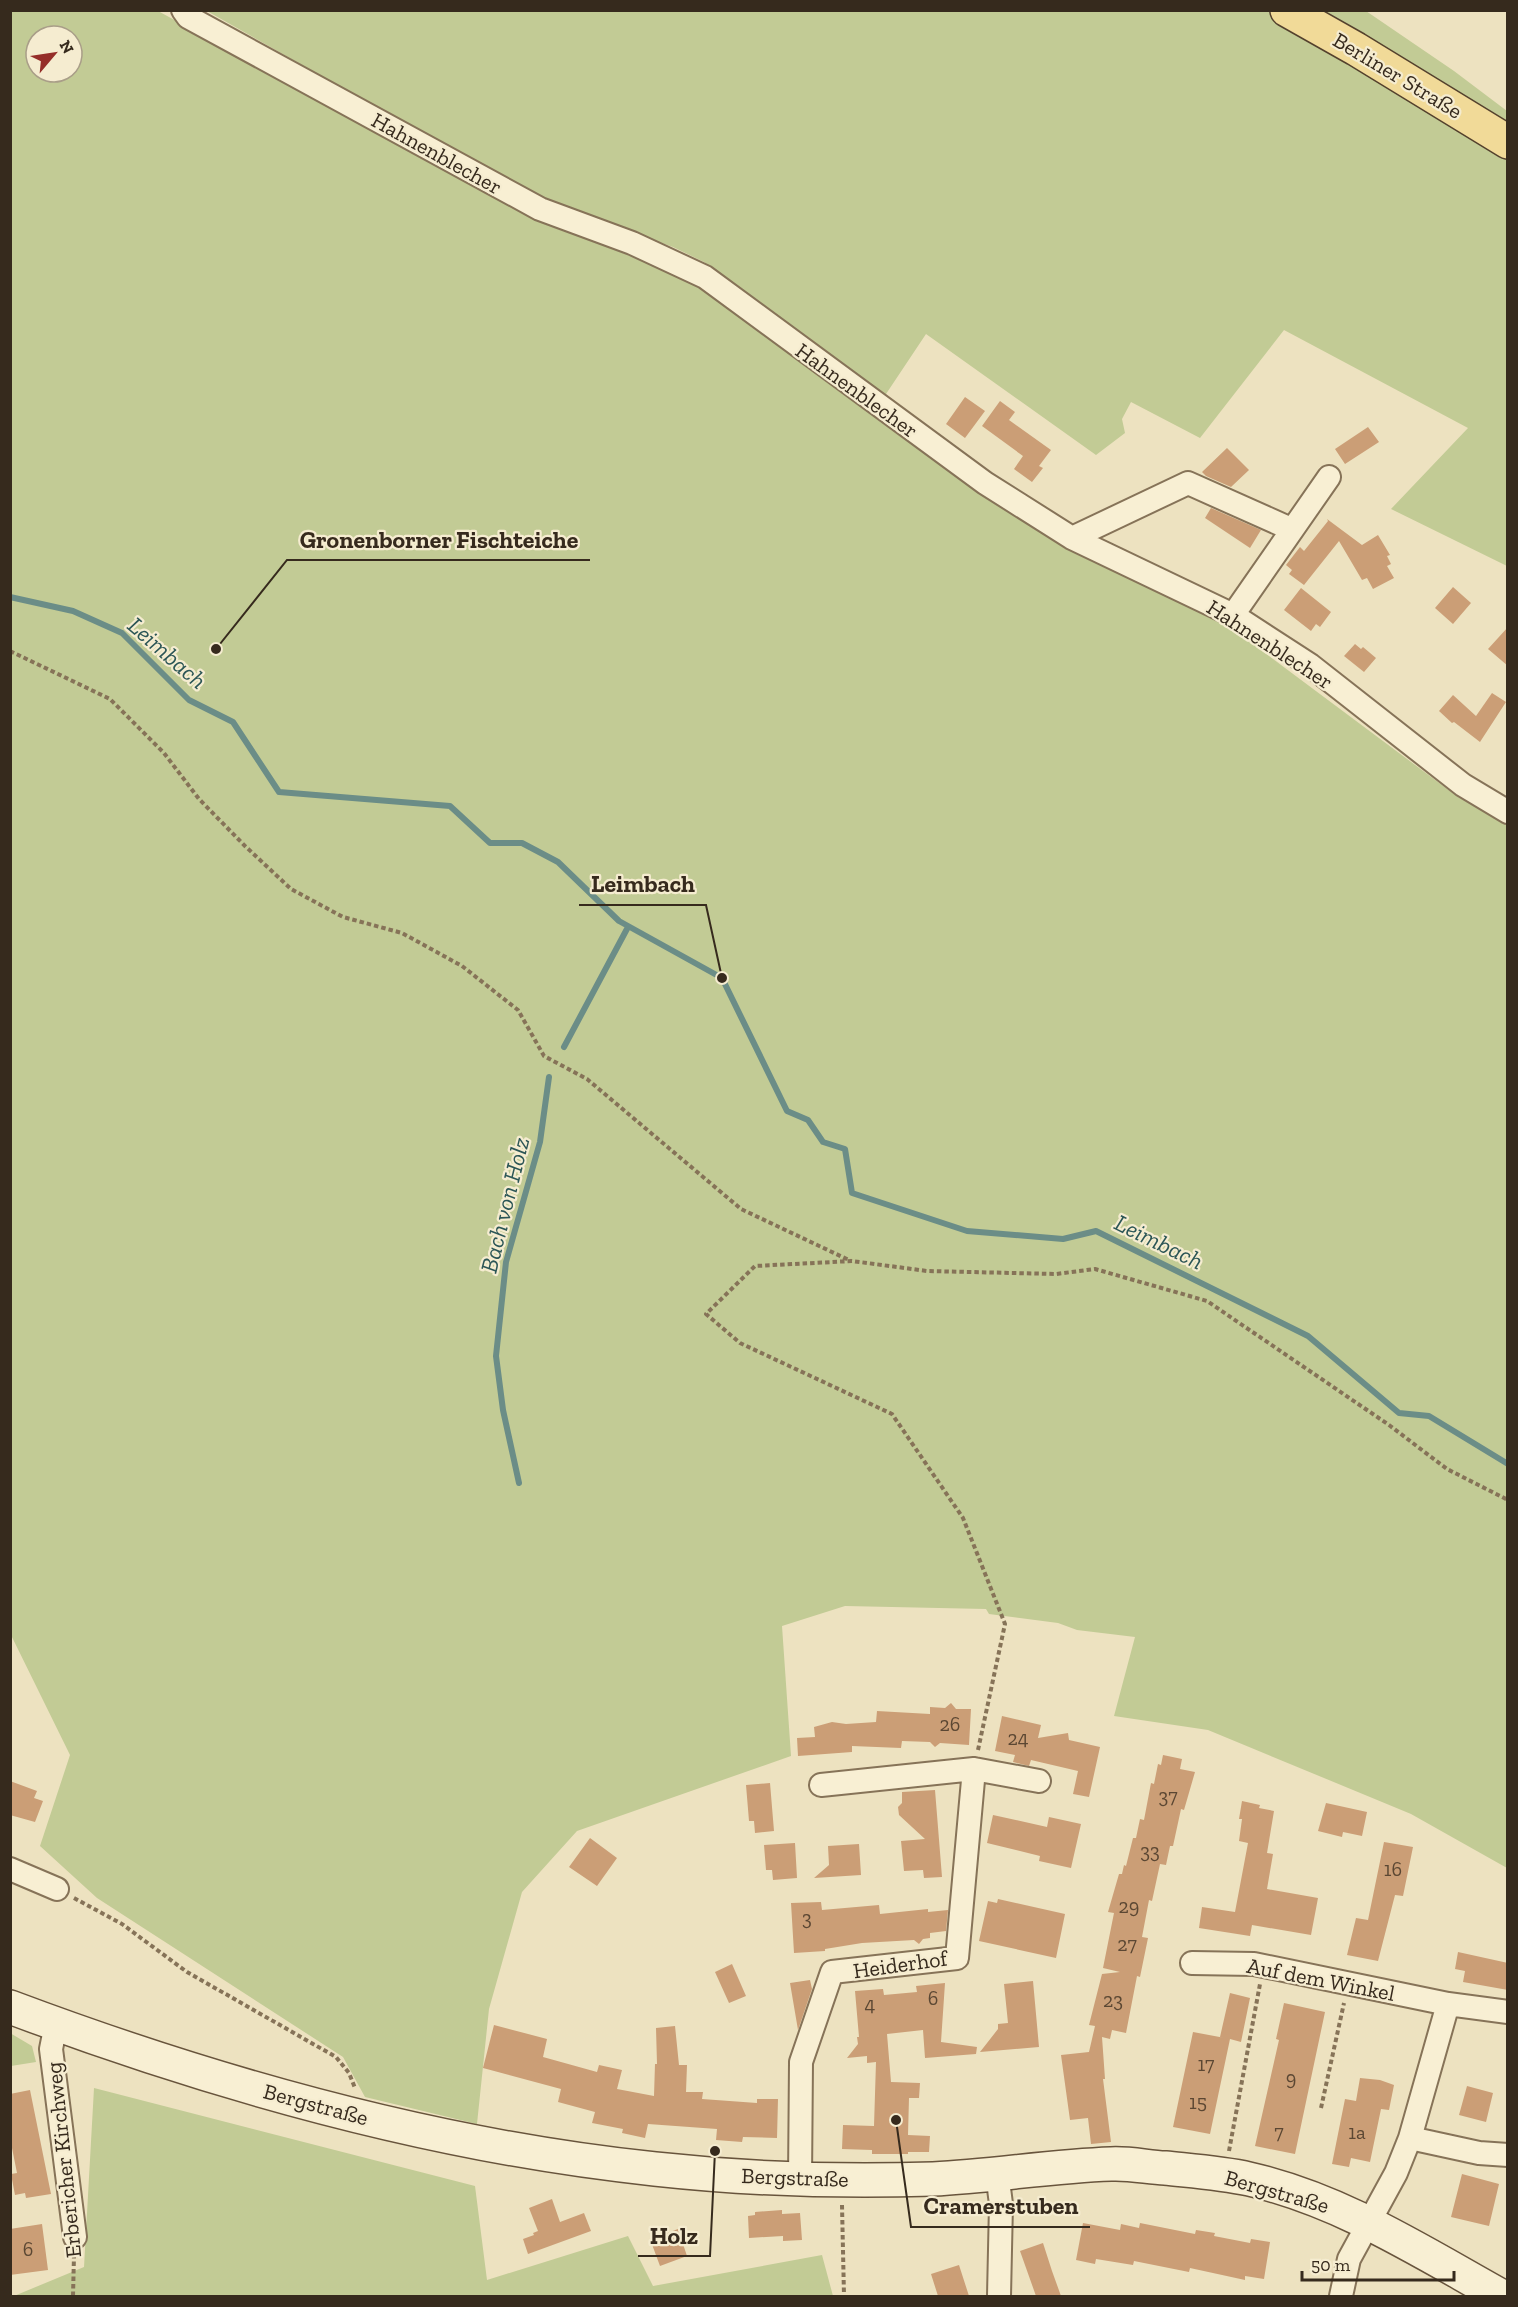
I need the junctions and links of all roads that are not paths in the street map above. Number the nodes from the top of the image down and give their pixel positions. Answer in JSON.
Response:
{"nodes":[{"id":1,"x":183,"y":10,"type":"edge"},
{"id":2,"x":1287,"y":10,"type":"edge"},
{"id":3,"x":1508,"y":142,"type":"edge"},
{"id":4,"x":1329,"y":477,"type":"dead end"},
{"id":5,"x":1291,"y":529,"type":"junction"},
{"id":6,"x":1072,"y":538,"type":"junction"},
{"id":7,"x":1233,"y":615,"type":"junction"},
{"id":8,"x":1508,"y":812,"type":"edge"},
{"id":9,"x":974,"y":1769,"type":"junction"},
{"id":10,"x":1039,"y":1781,"type":"dead end"},
{"id":11,"x":821,"y":1785,"type":"dead end"},
{"id":12,"x":10,"y":1869,"type":"edge"},
{"id":13,"x":57,"y":1889,"type":"road end"},
{"id":14,"x":1192,"y":1963,"type":"dead end"},
{"id":15,"x":1448,"y":2004,"type":"junction"},
{"id":16,"x":10,"y":2007,"type":"edge"},
{"id":17,"x":1508,"y":2012,"type":"edge"},
{"id":18,"x":56,"y":2024,"type":"junction"},
{"id":19,"x":1410,"y":2138,"type":"junction"},
{"id":20,"x":1508,"y":2155,"type":"edge"},
{"id":21,"x":997,"y":2173,"type":"junction"},
{"id":22,"x":800,"y":2180,"type":"junction"},
{"id":23,"x":1370,"y":2223,"type":"junction"},
{"id":24,"x":75,"y":2237,"type":"road end"},
{"id":25,"x":999,"y":2296,"type":"edge"},
{"id":26,"x":1341,"y":2296,"type":"edge"},
{"id":27,"x":1501,"y":2296,"type":"edge"}],
"edges":[{"from":1,"to":6,"type":"street","name":"Hahnenblecher"},
{"from":2,"to":3,"type":"main road","name":"Berliner Straße"},
{"from":4,"to":5,"type":"street"},
{"from":5,"to":6,"type":"street"},
{"from":5,"to":7,"type":"street"},
{"from":6,"to":7,"type":"street","name":"Hahnenblecher"},
{"from":7,"to":8,"type":"street","name":"Hahnenblecher"},
{"from":9,"to":10,"type":"street"},
{"from":9,"to":11,"type":"street"},
{"from":9,"to":22,"type":"street","name":"Heiderhof"},
{"from":12,"to":13,"type":"street"},
{"from":14,"to":15,"type":"street","name":"Auf dem Winkel"},
{"from":15,"to":17,"type":"street","name":"Auf dem Winkel"},
{"from":15,"to":19,"type":"street"},
{"from":16,"to":18,"type":"street","name":"Bergstraße"},
{"from":18,"to":22,"type":"street","name":"Bergstraße"},
{"from":18,"to":24,"type":"street","name":"Erbericher Kirchweg"},
{"from":19,"to":20,"type":"street"},
{"from":19,"to":23,"type":"street"},
{"from":21,"to":22,"type":"street","name":"Bergstraße"},
{"from":21,"to":23,"type":"street","name":"Bergstraße"},
{"from":21,"to":25,"type":"street"},
{"from":23,"to":26,"type":"street"},
{"from":23,"to":27,"type":"street","name":"Bergstraße"}]}
